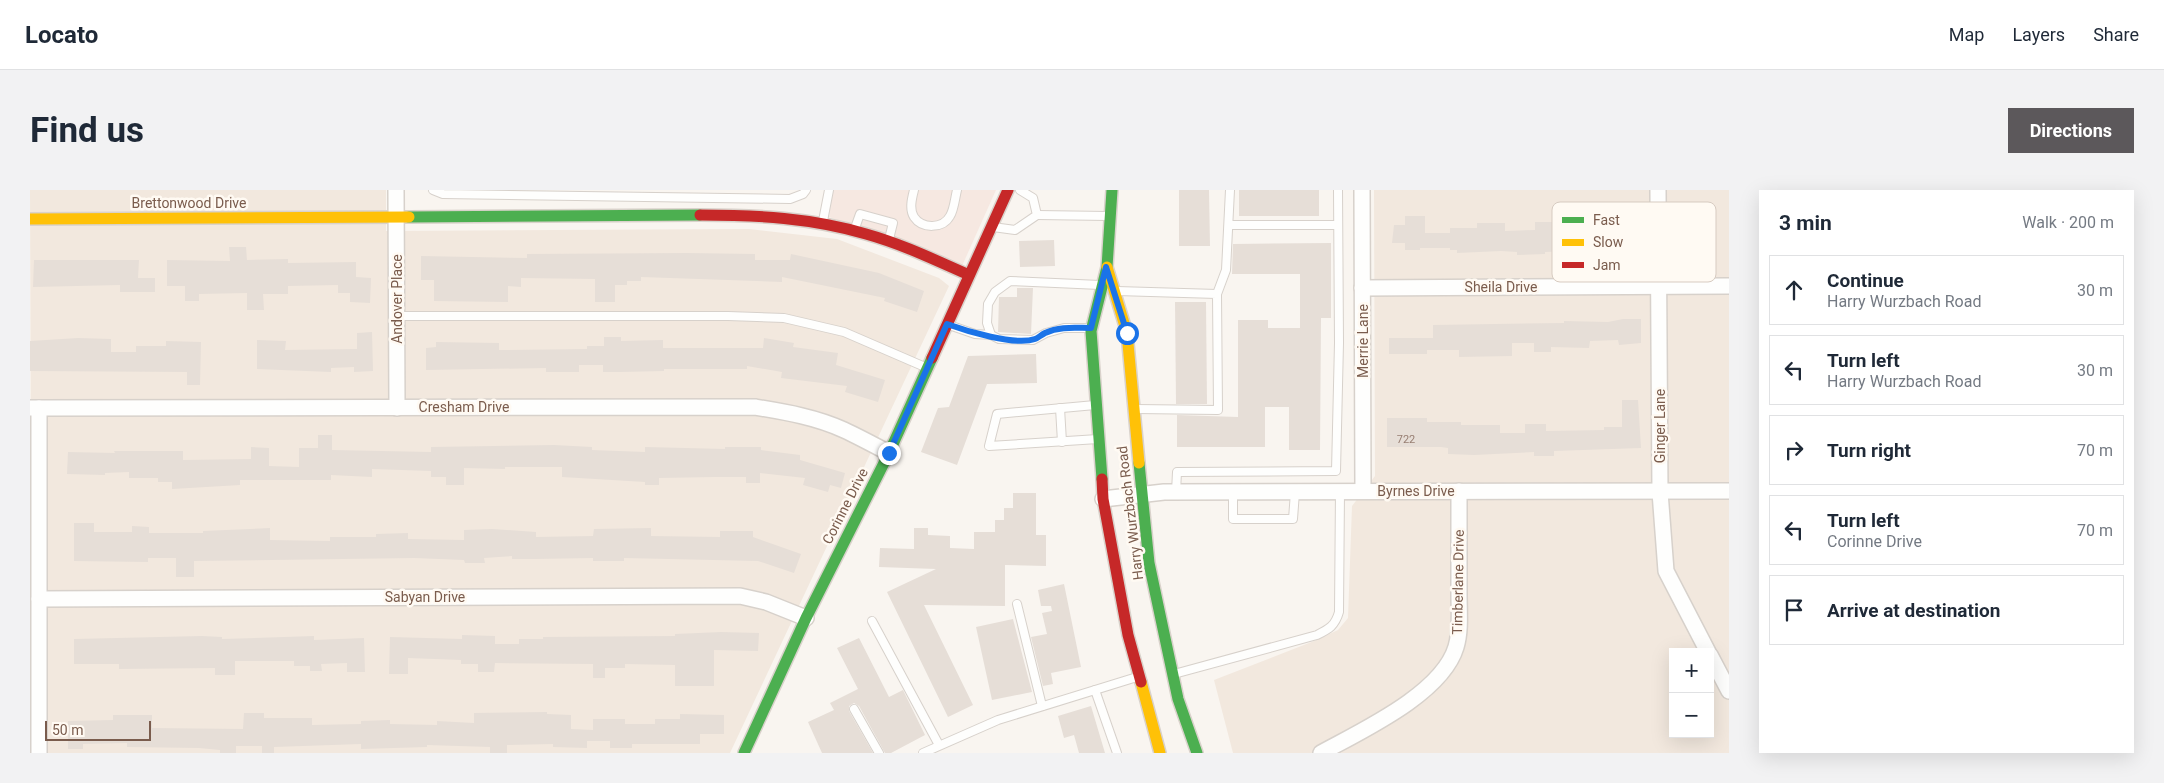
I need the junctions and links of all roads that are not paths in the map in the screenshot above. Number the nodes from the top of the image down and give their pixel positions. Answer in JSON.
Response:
{"nodes":[{"id":1,"x":396,"y":190,"type":"edge"},
{"id":2,"x":434,"y":190,"type":"edge"},
{"id":3,"x":806,"y":190,"type":"edge"},
{"id":4,"x":829,"y":190,"type":"edge"},
{"id":5,"x":914,"y":190,"type":"edge"},
{"id":6,"x":957,"y":190,"type":"edge"},
{"id":7,"x":1008,"y":190,"type":"edge"},
{"id":8,"x":1020,"y":190,"type":"edge"},
{"id":9,"x":1112,"y":190,"type":"edge"},
{"id":10,"x":1230,"y":190,"type":"edge"},
{"id":11,"x":1338,"y":190,"type":"edge"},
{"id":12,"x":1362,"y":190,"type":"edge"},
{"id":13,"x":619,"y":194,"type":"edge"},
{"id":14,"x":1037,"y":215,"type":"junction"},
{"id":15,"x":396,"y":216,"type":"junction"},
{"id":16,"x":1110,"y":216,"type":"junction"},
{"id":17,"x":30,"y":219,"type":"edge"},
{"id":18,"x":822,"y":223,"type":"junction"},
{"id":19,"x":1229,"y":225,"type":"junction"},
{"id":20,"x":1338,"y":225,"type":"junction"},
{"id":21,"x":991,"y":227,"type":"junction"},
{"id":22,"x":854,"y":230,"type":"junction"},
{"id":23,"x":889,"y":241,"type":"junction"},
{"id":24,"x":1106,"y":267,"type":"junction"},
{"id":25,"x":969,"y":275,"type":"junction"},
{"id":26,"x":1660,"y":282,"type":"edge"},
{"id":27,"x":1102,"y":285,"type":"junction"},
{"id":28,"x":1660,"y":286,"type":"junction"},
{"id":29,"x":1729,"y":286,"type":"edge"},
{"id":30,"x":1362,"y":288,"type":"junction"},
{"id":31,"x":1114,"y":291,"type":"junction"},
{"id":32,"x":1217,"y":294,"type":"junction"},
{"id":33,"x":397,"y":316,"type":"junction"},
{"id":34,"x":947,"y":324,"type":"junction"},
{"id":35,"x":1091,"y":328,"type":"junction"},
{"id":36,"x":991,"y":335,"type":"junction"},
{"id":37,"x":927,"y":368,"type":"junction"},
{"id":38,"x":1095,"y":405,"type":"junction"},
{"id":39,"x":34,"y":408,"type":"edge"},
{"id":40,"x":397,"y":408,"type":"junction"},
{"id":41,"x":1060,"y":408,"type":"junction"},
{"id":42,"x":1134,"y":409,"type":"junction"},
{"id":43,"x":1098,"y":440,"type":"junction"},
{"id":44,"x":1062,"y":442,"type":"junction"},
{"id":45,"x":889,"y":453,"type":"junction"},
{"id":46,"x":1340,"y":491,"type":"junction"},
{"id":47,"x":1364,"y":491,"type":"junction"},
{"id":48,"x":1459,"y":491,"type":"junction"},
{"id":49,"x":1729,"y":491,"type":"edge"},
{"id":50,"x":1176,"y":492,"type":"junction"},
{"id":51,"x":1232,"y":492,"type":"junction"},
{"id":52,"x":1295,"y":492,"type":"junction"},
{"id":53,"x":1660,"y":492,"type":"junction"},
{"id":54,"x":1142,"y":495,"type":"junction"},
{"id":55,"x":1103,"y":499,"type":"junction"},
{"id":56,"x":39,"y":599,"type":"junction"},
{"id":57,"x":1017,"y":604,"type":"dead end"},
{"id":58,"x":806,"y":618,"type":"junction"},
{"id":59,"x":872,"y":621,"type":"dead end"},
{"id":60,"x":1706,"y":648,"type":"edge"},
{"id":61,"x":1714,"y":663,"type":"edge"},
{"id":62,"x":1173,"y":674,"type":"junction"},
{"id":63,"x":1138,"y":677,"type":"junction"},
{"id":64,"x":1095,"y":690,"type":"junction"},
{"id":65,"x":1729,"y":691,"type":"edge"},
{"id":66,"x":1042,"y":706,"type":"junction"},
{"id":67,"x":854,"y":708,"type":"dead end"},
{"id":68,"x":939,"y":745,"type":"junction"},
{"id":69,"x":40,"y":753,"type":"edge"},
{"id":70,"x":744,"y":753,"type":"edge"},
{"id":71,"x":879,"y":753,"type":"edge"},
{"id":72,"x":923,"y":753,"type":"edge"},
{"id":73,"x":1117,"y":753,"type":"edge"},
{"id":74,"x":1160,"y":753,"type":"edge"},
{"id":75,"x":1197,"y":753,"type":"edge"},
{"id":76,"x":1321,"y":753,"type":"edge"}],
"edges":[{"from":1,"to":15,"type":"street","name":"Andover Place"},
{"from":2,"to":13,"type":"lane"},
{"from":3,"to":13,"type":"lane"},
{"from":4,"to":18,"type":"lane"},
{"from":5,"to":6,"type":"lane"},
{"from":7,"to":21,"type":"street","name":"Corinne Drive"},
{"from":8,"to":14,"type":"lane"},
{"from":9,"to":16,"type":"street","name":"Harry Wurzbach Road"},
{"from":10,"to":19,"type":"lane"},
{"from":11,"to":20,"type":"lane"},
{"from":12,"to":30,"type":"street","name":"Merrie Lane"},
{"from":14,"to":16,"type":"lane"},
{"from":14,"to":21,"type":"lane"},
{"from":15,"to":17,"type":"street","name":"Brettonwood Drive"},
{"from":15,"to":18,"type":"street","name":"Brettonwood Drive"},
{"from":15,"to":33,"type":"street","name":"Andover Place"},
{"from":16,"to":24,"type":"street","name":"Harry Wurzbach Road"},
{"from":18,"to":22,"type":"street","name":"Brettonwood Drive"},
{"from":19,"to":20,"type":"lane"},
{"from":19,"to":32,"type":"lane"},
{"from":20,"to":50,"type":"lane"},
{"from":21,"to":25,"type":"street","name":"Corinne Drive"},
{"from":22,"to":23,"type":"street","name":"Brettonwood Drive"},
{"from":22,"to":23,"type":"lane"},
{"from":23,"to":25,"type":"street","name":"Brettonwood Drive"},
{"from":24,"to":27,"type":"street","name":"Harry Wurzbach Road"},
{"from":24,"to":31,"type":"street","name":"Harry Wurzbach Road"},
{"from":25,"to":34,"type":"street","name":"Corinne Drive"},
{"from":26,"to":28,"type":"street","name":"Ginger Lane"},
{"from":27,"to":35,"type":"street","name":"Harry Wurzbach Road"},
{"from":27,"to":36,"type":"lane"},
{"from":28,"to":29,"type":"street","name":"Sheila Drive"},
{"from":28,"to":30,"type":"street","name":"Sheila Drive"},
{"from":28,"to":53,"type":"street","name":"Ginger Lane"},
{"from":30,"to":47,"type":"street","name":"Merrie Lane"},
{"from":31,"to":32,"type":"lane"},
{"from":31,"to":42,"type":"street","name":"Harry Wurzbach Road"},
{"from":32,"to":42,"type":"lane"},
{"from":33,"to":37,"type":"lane"},
{"from":33,"to":40,"type":"street","name":"Andover Place"},
{"from":34,"to":36,"type":"lane"},
{"from":34,"to":37,"type":"street","name":"Corinne Drive"},
{"from":35,"to":36,"type":"lane"},
{"from":35,"to":38,"type":"street","name":"Harry Wurzbach Road"},
{"from":37,"to":45,"type":"street","name":"Corinne Drive"},
{"from":38,"to":41,"type":"lane"},
{"from":38,"to":43,"type":"street","name":"Harry Wurzbach Road"},
{"from":39,"to":40,"type":"street","name":"Cresham Drive"},
{"from":39,"to":56,"type":"street"},
{"from":40,"to":45,"type":"street","name":"Cresham Drive"},
{"from":41,"to":44,"type":"lane"},
{"from":41,"to":44,"type":"lane"},
{"from":42,"to":54,"type":"street","name":"Harry Wurzbach Road"},
{"from":43,"to":44,"type":"lane"},
{"from":43,"to":55,"type":"street","name":"Harry Wurzbach Road"},
{"from":45,"to":58,"type":"street","name":"Corinne Drive"},
{"from":46,"to":47,"type":"street","name":"Byrnes Drive"},
{"from":46,"to":52,"type":"street","name":"Byrnes Drive"},
{"from":46,"to":62,"type":"lane"},
{"from":47,"to":48,"type":"street","name":"Byrnes Drive"},
{"from":48,"to":53,"type":"street","name":"Byrnes Drive"},
{"from":48,"to":76,"type":"street","name":"Timberlane Drive"},
{"from":49,"to":53,"type":"street","name":"Byrnes Drive"},
{"from":50,"to":51,"type":"street","name":"Byrnes Drive"},
{"from":50,"to":54,"type":"street","name":"Byrnes Drive"},
{"from":51,"to":52,"type":"street","name":"Byrnes Drive"},
{"from":51,"to":52,"type":"lane"},
{"from":53,"to":60,"type":"street","name":"Ginger Lane"},
{"from":54,"to":55,"type":"street","name":"Byrnes Drive"},
{"from":54,"to":62,"type":"street","name":"Harry Wurzbach Road"},
{"from":55,"to":63,"type":"street","name":"Harry Wurzbach Road"},
{"from":56,"to":58,"type":"street","name":"Sabyan Drive"},
{"from":56,"to":69,"type":"street"},
{"from":57,"to":66,"type":"lane"},
{"from":58,"to":70,"type":"street","name":"Corinne Drive"},
{"from":59,"to":68,"type":"lane"},
{"from":61,"to":65,"type":"street"},
{"from":62,"to":75,"type":"street","name":"Harry Wurzbach Road"},
{"from":63,"to":64,"type":"lane"},
{"from":63,"to":74,"type":"street","name":"Harry Wurzbach Road"},
{"from":64,"to":66,"type":"lane"},
{"from":64,"to":73,"type":"lane"},
{"from":66,"to":68,"type":"lane"},
{"from":67,"to":71,"type":"lane"},
{"from":68,"to":72,"type":"lane"}]}
